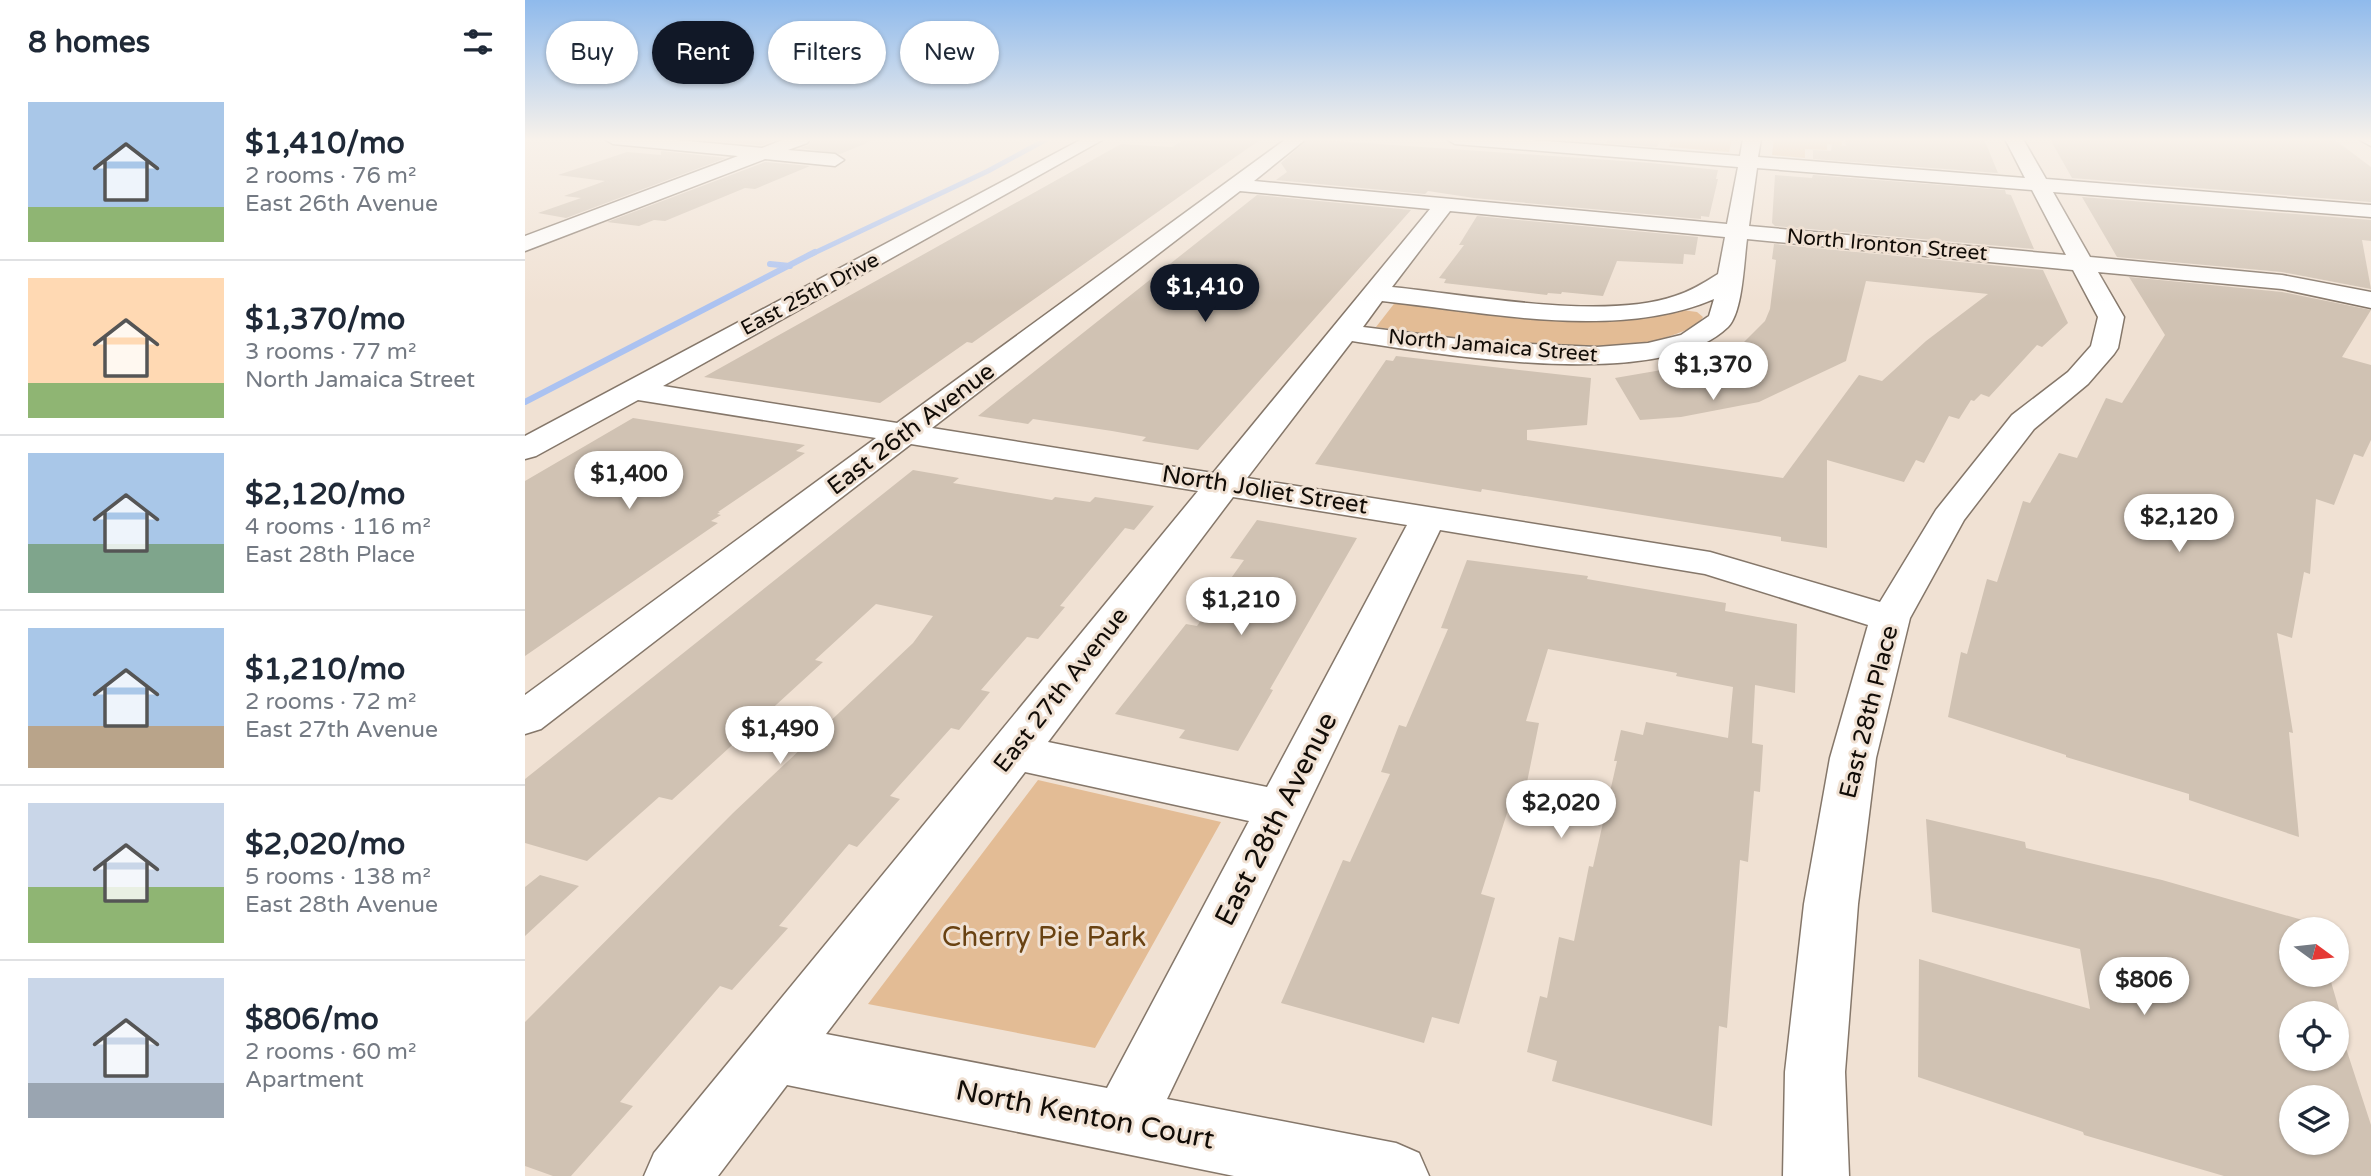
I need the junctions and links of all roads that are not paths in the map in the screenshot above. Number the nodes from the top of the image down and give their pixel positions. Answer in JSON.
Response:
{"nodes":[{"id":1,"x":653,"y":194,"type":"edge"},
{"id":2,"x":994,"y":194,"type":"edge"},
{"id":3,"x":1223,"y":194,"type":"edge"},
{"id":4,"x":1333,"y":194,"type":"edge"},
{"id":5,"x":1743,"y":194,"type":"edge"},
{"id":6,"x":2044,"y":194,"type":"edge"},
{"id":7,"x":2152,"y":194,"type":"edge"},
{"id":8,"x":1445,"y":204,"type":"junction"},
{"id":9,"x":2371,"y":211,"type":"edge"},
{"id":10,"x":1738,"y":231,"type":"junction"},
{"id":11,"x":531,"y":239,"type":"edge"},
{"id":12,"x":586,"y":243,"type":"dead end"},
{"id":13,"x":2082,"y":263,"type":"junction"},
{"id":14,"x":1730,"y":277,"type":"junction"},
{"id":15,"x":1375,"y":293,"type":"junction"},
{"id":16,"x":2371,"y":300,"type":"edge"},
{"id":17,"x":1678,"y":304,"type":"junction"},
{"id":18,"x":1719,"y":321,"type":"junction"},
{"id":19,"x":1344,"y":332,"type":"junction"},
{"id":20,"x":633,"y":390,"type":"junction"},
{"id":21,"x":905,"y":433,"type":"junction"},
{"id":22,"x":525,"y":449,"type":"edge"},
{"id":23,"x":1224,"y":484,"type":"junction"},
{"id":24,"x":1429,"y":516,"type":"junction"},
{"id":25,"x":1890,"y":618,"type":"junction"},
{"id":26,"x":525,"y":718,"type":"edge"},
{"id":27,"x":1013,"y":752,"type":"junction"},
{"id":28,"x":1281,"y":808,"type":"junction"},
{"id":29,"x":774,"y":1053,"type":"junction"},
{"id":30,"x":1123,"y":1122,"type":"junction"},
{"id":31,"x":677,"y":1176,"type":"edge"},
{"id":32,"x":1396,"y":1176,"type":"edge"},
{"id":33,"x":1815,"y":1176,"type":"edge"}],
"edges":[{"from":1,"to":11,"type":"street"},
{"from":2,"to":20,"type":"street","name":"East 25th Drive"},
{"from":3,"to":21,"type":"street","name":"East 26th Avenue"},
{"from":4,"to":8,"type":"street","name":"North Ironton Street"},
{"from":5,"to":10,"type":"street"},
{"from":6,"to":13,"type":"street","name":"East 28th Place"},
{"from":7,"to":9,"type":"street"},
{"from":8,"to":10,"type":"street","name":"North Ironton Street"},
{"from":8,"to":15,"type":"street","name":"East 27th Avenue"},
{"from":10,"to":13,"type":"street","name":"North Ironton Street"},
{"from":10,"to":14,"type":"street"},
{"from":11,"to":12,"type":"street"},
{"from":13,"to":16,"type":"street","name":"North Ironton Street"},
{"from":13,"to":25,"type":"street","name":"East 28th Place"},
{"from":14,"to":17,"type":"street"},
{"from":14,"to":18,"type":"street"},
{"from":15,"to":17,"type":"street","name":"North Jamaica Street"},
{"from":15,"to":19,"type":"street","name":"East 27th Avenue"},
{"from":17,"to":18,"type":"street"},
{"from":18,"to":19,"type":"street","name":"North Jamaica Street"},
{"from":19,"to":23,"type":"street","name":"East 27th Avenue"},
{"from":20,"to":21,"type":"street","name":"North Joliet Street"},
{"from":20,"to":22,"type":"street","name":"East 25th Drive"},
{"from":21,"to":23,"type":"street","name":"North Joliet Street"},
{"from":21,"to":26,"type":"street","name":"East 26th Avenue"},
{"from":23,"to":24,"type":"street","name":"North Joliet Street"},
{"from":23,"to":27,"type":"street","name":"East 27th Avenue"},
{"from":24,"to":25,"type":"street","name":"North Joliet Street"},
{"from":24,"to":28,"type":"street","name":"East 28th Avenue"},
{"from":25,"to":33,"type":"street","name":"East 28th Place"},
{"from":27,"to":28,"type":"street"},
{"from":27,"to":29,"type":"street","name":"East 27th Avenue"},
{"from":28,"to":30,"type":"street","name":"East 28th Avenue"},
{"from":29,"to":30,"type":"street","name":"North Kenton Court"},
{"from":29,"to":31,"type":"street","name":"East 27th Avenue"},
{"from":30,"to":32,"type":"street","name":"North Kenton Court"}]}
